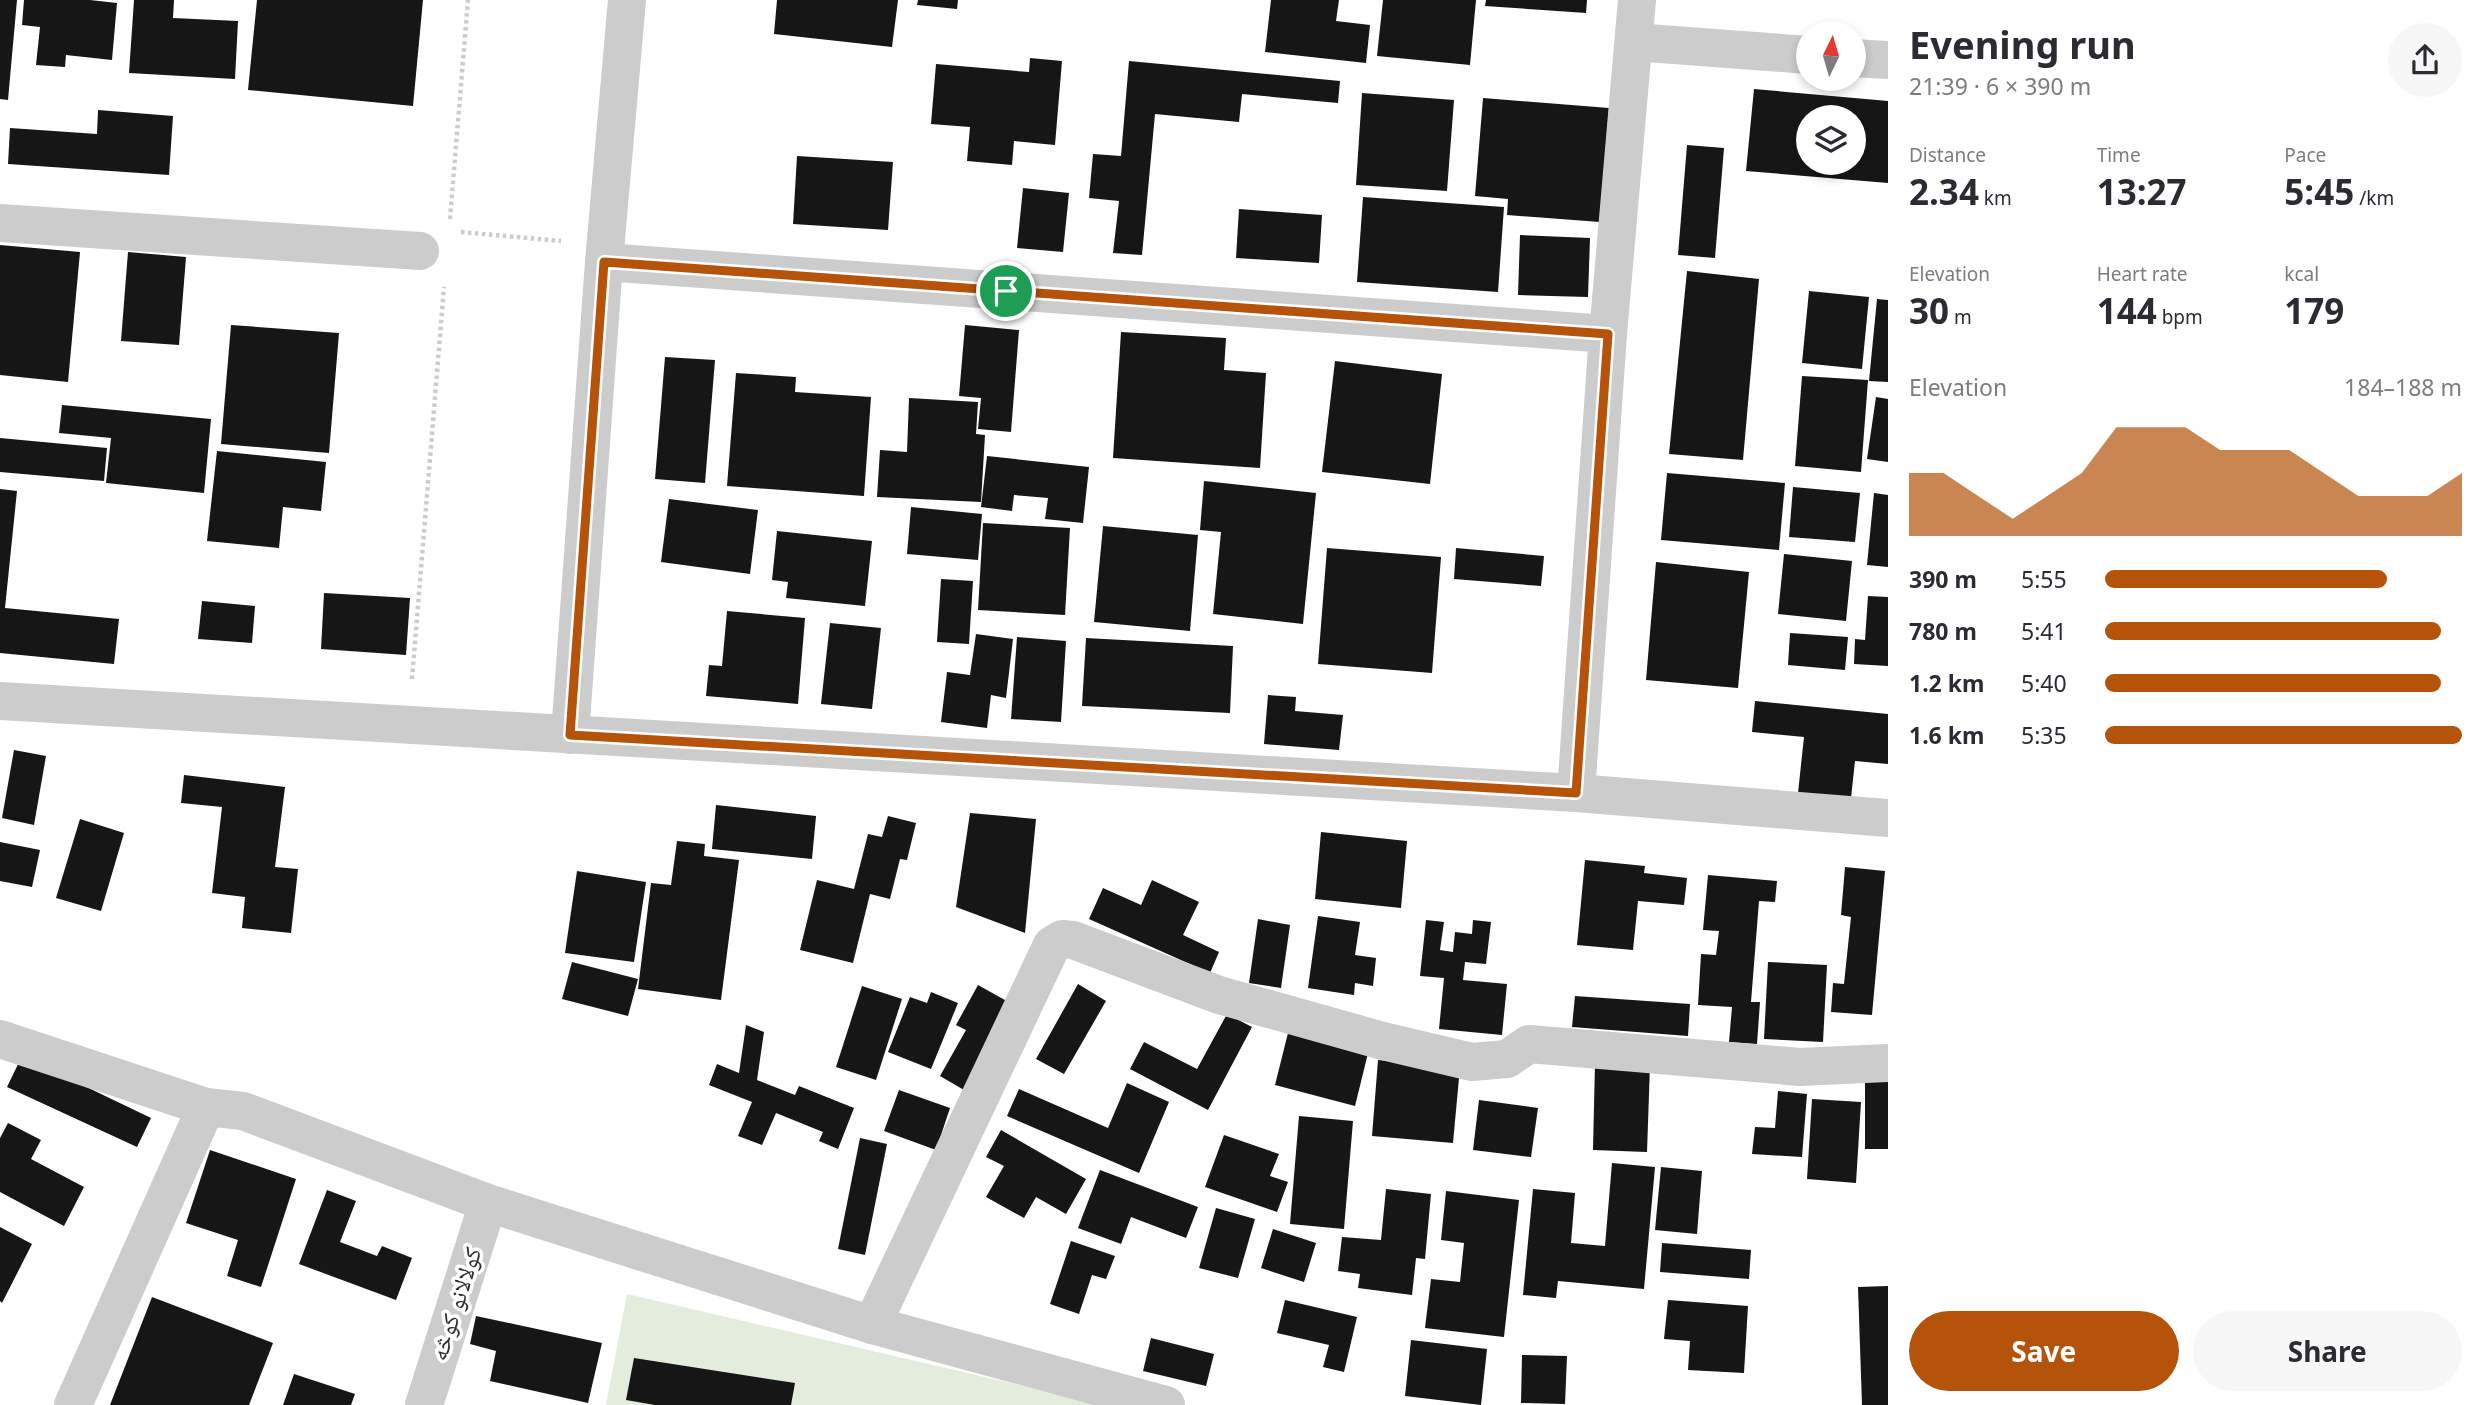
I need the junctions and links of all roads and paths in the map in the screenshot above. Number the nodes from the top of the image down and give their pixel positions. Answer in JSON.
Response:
{"nodes":[{"id":1,"x":468,"y":0,"type":"edge"},
{"id":2,"x":626,"y":0,"type":"edge"},
{"id":3,"x":1637,"y":0,"type":"edge"},
{"id":4,"x":1634,"y":42,"type":"junction"},
{"id":5,"x":1796,"y":54,"type":"edge"},
{"id":6,"x":1866,"y":59,"type":"edge"},
{"id":7,"x":1888,"y":60,"type":"edge"},
{"id":8,"x":0,"y":223,"type":"edge"},
{"id":9,"x":569,"y":242,"type":"dead end"},
{"id":10,"x":420,"y":250,"type":"dead end"},
{"id":11,"x":604,"y":262,"type":"junction"},
{"id":12,"x":444,"y":286,"type":"dead end"},
{"id":13,"x":1608,"y":334,"type":"junction"},
{"id":14,"x":412,"y":686,"type":"dead end"},
{"id":15,"x":0,"y":701,"type":"edge"},
{"id":16,"x":570,"y":735,"type":"junction"},
{"id":17,"x":1576,"y":793,"type":"junction"},
{"id":18,"x":1888,"y":818,"type":"edge"},
{"id":19,"x":0,"y":1040,"type":"edge"},
{"id":20,"x":1888,"y":1063,"type":"edge"},
{"id":21,"x":206,"y":1107,"type":"junction"},
{"id":22,"x":488,"y":1203,"type":"junction"},
{"id":23,"x":872,"y":1325,"type":"junction"},
{"id":24,"x":73,"y":1405,"type":"edge"},
{"id":25,"x":424,"y":1405,"type":"edge"},
{"id":26,"x":1166,"y":1405,"type":"edge"}],
"edges":[{"from":1,"to":9,"type":"path"},
{"from":2,"to":11,"type":"street"},
{"from":3,"to":4,"type":"street"},
{"from":4,"to":5,"type":"street"},
{"from":4,"to":13,"type":"street"},
{"from":6,"to":7,"type":"street"},
{"from":8,"to":10,"type":"street"},
{"from":11,"to":13,"type":"street"},
{"from":11,"to":16,"type":"street"},
{"from":12,"to":14,"type":"path"},
{"from":13,"to":17,"type":"street"},
{"from":15,"to":16,"type":"street"},
{"from":16,"to":17,"type":"street"},
{"from":17,"to":18,"type":"street"},
{"from":19,"to":21,"type":"street"},
{"from":20,"to":23,"type":"street"},
{"from":21,"to":22,"type":"street"},
{"from":21,"to":24,"type":"street"},
{"from":22,"to":23,"type":"street"},
{"from":22,"to":25,"type":"street","name":"کولالانو کوڅه"},
{"from":23,"to":26,"type":"street"}]}
